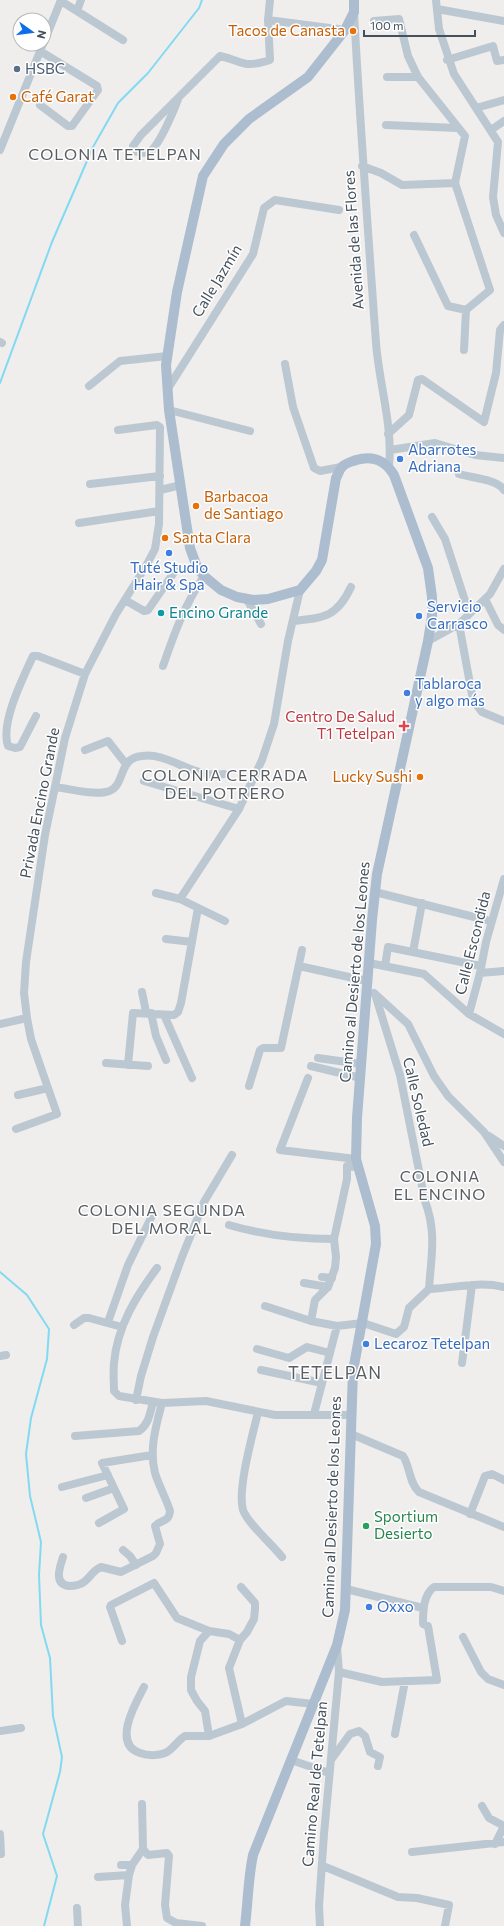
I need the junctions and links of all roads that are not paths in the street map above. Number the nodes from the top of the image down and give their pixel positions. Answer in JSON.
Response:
{"nodes":[{"id":1,"x":61,"y":0,"type":"edge"},
{"id":2,"x":81,"y":0,"type":"edge"},
{"id":3,"x":270,"y":0,"type":"edge"},
{"id":4,"x":354,"y":0,"type":"edge"},
{"id":5,"x":436,"y":0,"type":"edge"},
{"id":6,"x":437,"y":9,"type":"junction"},
{"id":7,"x":77,"y":11,"type":"junction"},
{"id":8,"x":354,"y":12,"type":"junction"},
{"id":9,"x":268,"y":20,"type":"junction"},
{"id":10,"x":52,"y":21,"type":"edge"},
{"id":11,"x":374,"y":21,"type":"dead end"},
{"id":12,"x":504,"y":21,"type":"edge"},
{"id":13,"x":346,"y":30,"type":"junction"},
{"id":14,"x":123,"y":40,"type":"dead end"},
{"id":15,"x":39,"y":52,"type":"edge"},
{"id":16,"x":51,"y":52,"type":"edge"},
{"id":17,"x":447,"y":60,"type":"junction"},
{"id":18,"x":504,"y":60,"type":"edge"},
{"id":19,"x":387,"y":77,"type":"dead end"},
{"id":20,"x":418,"y":77,"type":"junction"},
{"id":21,"x":179,"y":97,"type":"junction"},
{"id":22,"x":504,"y":100,"type":"edge"},
{"id":23,"x":40,"y":105,"type":"dead end"},
{"id":24,"x":476,"y":108,"type":"junction"},
{"id":25,"x":504,"y":121,"type":"edge"},
{"id":26,"x":386,"y":125,"type":"dead end"},
{"id":27,"x":457,"y":128,"type":"junction"},
{"id":28,"x":491,"y":130,"type":"junction"},
{"id":29,"x":500,"y":144,"type":"edge"},
{"id":30,"x":0,"y":148,"type":"edge"},
{"id":31,"x":501,"y":159,"type":"edge"},
{"id":32,"x":362,"y":166,"type":"junction"},
{"id":33,"x":455,"y":184,"type":"junction"},
{"id":34,"x":338,"y":210,"type":"dead end"},
{"id":35,"x":504,"y":233,"type":"edge"},
{"id":36,"x":414,"y":235,"type":"dead end"},
{"id":37,"x":466,"y":310,"type":"junction"},
{"id":38,"x":504,"y":325,"type":"edge"},
{"id":39,"x":464,"y":350,"type":"dead end"},
{"id":40,"x":167,"y":356,"type":"junction"},
{"id":41,"x":285,"y":364,"type":"dead end"},
{"id":42,"x":89,"y":386,"type":"dead end"},
{"id":43,"x":167,"y":390,"type":"junction"},
{"id":44,"x":169,"y":410,"type":"junction"},
{"id":45,"x":118,"y":430,"type":"dead end"},
{"id":46,"x":250,"y":431,"type":"dead end"},
{"id":47,"x":388,"y":434,"type":"junction"},
{"id":48,"x":390,"y":450,"type":"junction"},
{"id":49,"x":504,"y":458,"type":"edge"},
{"id":50,"x":389,"y":466,"type":"junction"},
{"id":51,"x":341,"y":467,"type":"junction"},
{"id":52,"x":459,"y":474,"type":"dead end"},
{"id":53,"x":160,"y":476,"type":"junction"},
{"id":54,"x":90,"y":484,"type":"dead end"},
{"id":55,"x":181,"y":485,"type":"junction"},
{"id":56,"x":160,"y":490,"type":"junction"},
{"id":57,"x":504,"y":490,"type":"edge"},
{"id":58,"x":160,"y":511,"type":"junction"},
{"id":59,"x":432,"y":518,"type":"dead end"},
{"id":60,"x":79,"y":523,"type":"dead end"},
{"id":61,"x":177,"y":568,"type":"dead end"},
{"id":62,"x":504,"y":569,"type":"edge"},
{"id":63,"x":204,"y":576,"type":"junction"},
{"id":64,"x":351,"y":587,"type":"dead end"},
{"id":65,"x":300,"y":590,"type":"junction"},
{"id":66,"x":246,"y":598,"type":"junction"},
{"id":67,"x":485,"y":599,"type":"junction"},
{"id":68,"x":125,"y":600,"type":"junction"},
{"id":69,"x":469,"y":613,"type":"junction"},
{"id":70,"x":293,"y":621,"type":"junction"},
{"id":71,"x":261,"y":624,"type":"dead end"},
{"id":72,"x":459,"y":624,"type":"junction"},
{"id":73,"x":504,"y":630,"type":"edge"},
{"id":74,"x":428,"y":642,"type":"junction"},
{"id":75,"x":163,"y":666,"type":"dead end"},
{"id":76,"x":85,"y":674,"type":"junction"},
{"id":77,"x":36,"y":716,"type":"dead end"},
{"id":78,"x":504,"y":721,"type":"edge"},
{"id":79,"x":85,"y":750,"type":"dead end"},
{"id":80,"x":126,"y":764,"type":"junction"},
{"id":81,"x":224,"y":774,"type":"dead end"},
{"id":82,"x":144,"y":781,"type":"dead end"},
{"id":83,"x":55,"y":787,"type":"junction"},
{"id":84,"x":239,"y":809,"type":"junction"},
{"id":85,"x":504,"y":879,"type":"edge"},
{"id":86,"x":375,"y":892,"type":"junction"},
{"id":87,"x":156,"y":893,"type":"dead end"},
{"id":88,"x":180,"y":899,"type":"junction"},
{"id":89,"x":422,"y":903,"type":"junction"},
{"id":90,"x":198,"y":908,"type":"junction"},
{"id":91,"x":486,"y":920,"type":"dead end"},
{"id":92,"x":225,"y":921,"type":"dead end"},
{"id":93,"x":166,"y":939,"type":"dead end"},
{"id":94,"x":192,"y":942,"type":"junction"},
{"id":95,"x":302,"y":950,"type":"dead end"},
{"id":96,"x":413,"y":952,"type":"junction"},
{"id":97,"x":369,"y":963,"type":"junction"},
{"id":98,"x":299,"y":966,"type":"junction"},
{"id":99,"x":384,"y":966,"type":"junction"},
{"id":100,"x":481,"y":969,"type":"junction"},
{"id":101,"x":504,"y":971,"type":"edge"},
{"id":102,"x":370,"y":988,"type":"junction"},
{"id":103,"x":142,"y":992,"type":"dead end"},
{"id":104,"x":148,"y":1013,"type":"junction"},
{"id":105,"x":469,"y":1014,"type":"junction"},
{"id":106,"x":164,"y":1015,"type":"junction"},
{"id":107,"x":27,"y":1018,"type":"junction"},
{"id":108,"x":0,"y":1024,"type":"edge"},
{"id":109,"x":504,"y":1034,"type":"edge"},
{"id":110,"x":318,"y":1058,"type":"dead end"},
{"id":111,"x":166,"y":1060,"type":"dead end"},
{"id":112,"x":106,"y":1063,"type":"dead end"},
{"id":113,"x":128,"y":1064,"type":"junction"},
{"id":114,"x":361,"y":1064,"type":"junction"},
{"id":115,"x":148,"y":1066,"type":"dead end"},
{"id":116,"x":310,"y":1066,"type":"dead end"},
{"id":117,"x":192,"y":1078,"type":"dead end"},
{"id":118,"x":308,"y":1078,"type":"dead end"},
{"id":119,"x":361,"y":1078,"type":"junction"},
{"id":120,"x":250,"y":1086,"type":"dead end"},
{"id":121,"x":48,"y":1088,"type":"junction"},
{"id":122,"x":18,"y":1095,"type":"dead end"},
{"id":123,"x":16,"y":1129,"type":"dead end"},
{"id":124,"x":486,"y":1135,"type":"junction"},
{"id":125,"x":504,"y":1146,"type":"edge"},
{"id":126,"x":232,"y":1155,"type":"dead end"},
{"id":127,"x":504,"y":1162,"type":"edge"},
{"id":128,"x":357,"y":1163,"type":"junction"},
{"id":129,"x":151,"y":1218,"type":"dead end"},
{"id":130,"x":229,"y":1225,"type":"dead end"},
{"id":131,"x":334,"y":1239,"type":"junction"},
{"id":132,"x":157,"y":1268,"type":"dead end"},
{"id":133,"x":322,"y":1277,"type":"dead end"},
{"id":134,"x":332,"y":1278,"type":"junction"},
{"id":135,"x":304,"y":1283,"type":"dead end"},
{"id":136,"x":315,"y":1285,"type":"junction"},
{"id":137,"x":472,"y":1285,"type":"junction"},
{"id":138,"x":328,"y":1287,"type":"junction"},
{"id":139,"x":504,"y":1287,"type":"edge"},
{"id":140,"x":429,"y":1289,"type":"junction"},
{"id":141,"x":315,"y":1300,"type":"junction"},
{"id":142,"x":265,"y":1306,"type":"dead end"},
{"id":143,"x":312,"y":1321,"type":"junction"},
{"id":144,"x":108,"y":1322,"type":"junction"},
{"id":145,"x":363,"y":1323,"type":"junction"},
{"id":146,"x":74,"y":1325,"type":"dead end"},
{"id":147,"x":337,"y":1326,"type":"junction"},
{"id":148,"x":122,"y":1327,"type":"junction"},
{"id":149,"x":257,"y":1349,"type":"dead end"},
{"id":150,"x":330,"y":1353,"type":"junction"},
{"id":151,"x":462,"y":1363,"type":"dead end"},
{"id":152,"x":261,"y":1370,"type":"dead end"},
{"id":153,"x":322,"y":1383,"type":"junction"},
{"id":154,"x":136,"y":1400,"type":"junction"},
{"id":155,"x":153,"y":1402,"type":"junction"},
{"id":156,"x":162,"y":1403,"type":"junction"},
{"id":157,"x":258,"y":1412,"type":"junction"},
{"id":158,"x":314,"y":1414,"type":"junction"},
{"id":159,"x":352,"y":1415,"type":"junction"},
{"id":160,"x":351,"y":1434,"type":"junction"},
{"id":161,"x":75,"y":1436,"type":"dead end"},
{"id":162,"x":152,"y":1456,"type":"junction"},
{"id":163,"x":108,"y":1475,"type":"junction"},
{"id":164,"x":504,"y":1480,"type":"edge"},
{"id":165,"x":62,"y":1487,"type":"dead end"},
{"id":166,"x":114,"y":1488,"type":"junction"},
{"id":167,"x":86,"y":1498,"type":"dead end"},
{"id":168,"x":470,"y":1514,"type":"junction"},
{"id":169,"x":99,"y":1523,"type":"dead end"},
{"id":170,"x":504,"y":1527,"type":"edge"},
{"id":171,"x":123,"y":1550,"type":"dead end"},
{"id":172,"x":63,"y":1557,"type":"dead end"},
{"id":173,"x":282,"y":1557,"type":"dead end"},
{"id":174,"x":136,"y":1565,"type":"junction"},
{"id":175,"x":241,"y":1587,"type":"dead end"},
{"id":176,"x":346,"y":1589,"type":"junction"},
{"id":177,"x":504,"y":1591,"type":"edge"},
{"id":178,"x":423,"y":1608,"type":"junction"},
{"id":179,"x":209,"y":1631,"type":"junction"},
{"id":180,"x":463,"y":1637,"type":"dead end"},
{"id":181,"x":240,"y":1640,"type":"junction"},
{"id":182,"x":122,"y":1641,"type":"dead end"},
{"id":183,"x":337,"y":1645,"type":"junction"},
{"id":184,"x":339,"y":1672,"type":"junction"},
{"id":185,"x":406,"y":1681,"type":"junction"},
{"id":186,"x":504,"y":1684,"type":"edge"},
{"id":187,"x":144,"y":1687,"type":"dead end"},
{"id":188,"x":314,"y":1704,"type":"junction"},
{"id":189,"x":242,"y":1724,"type":"junction"},
{"id":190,"x":20,"y":1728,"type":"dead end"},
{"id":191,"x":0,"y":1731,"type":"edge"},
{"id":192,"x":395,"y":1734,"type":"dead end"},
{"id":193,"x":209,"y":1736,"type":"junction"},
{"id":194,"x":291,"y":1760,"type":"junction"},
{"id":195,"x":330,"y":1760,"type":"junction"},
{"id":196,"x":378,"y":1766,"type":"dead end"},
{"id":197,"x":329,"y":1773,"type":"junction"},
{"id":198,"x":142,"y":1804,"type":"dead end"},
{"id":199,"x":482,"y":1806,"type":"dead end"},
{"id":200,"x":504,"y":1826,"type":"edge"},
{"id":201,"x":0,"y":1834,"type":"edge"},
{"id":202,"x":504,"y":1842,"type":"edge"},
{"id":203,"x":495,"y":1844,"type":"junction"},
{"id":204,"x":143,"y":1849,"type":"junction"},
{"id":205,"x":412,"y":1852,"type":"dead end"},
{"id":206,"x":1,"y":1854,"type":"dead end"},
{"id":207,"x":121,"y":1865,"type":"dead end"},
{"id":208,"x":132,"y":1865,"type":"junction"},
{"id":209,"x":323,"y":1866,"type":"junction"},
{"id":210,"x":129,"y":1876,"type":"junction"},
{"id":211,"x":98,"y":1877,"type":"dead end"},
{"id":212,"x":77,"y":1908,"type":"dead end"},
{"id":213,"x":78,"y":1926,"type":"edge"},
{"id":214,"x":127,"y":1926,"type":"edge"},
{"id":215,"x":202,"y":1926,"type":"edge"},
{"id":216,"x":245,"y":1926,"type":"edge"},
{"id":217,"x":320,"y":1926,"type":"edge"},
{"id":218,"x":445,"y":1926,"type":"edge"}],
"edges":[{"from":1,"to":7,"type":"street"},
{"from":1,"to":10,"type":"street"},
{"from":2,"to":7,"type":"street"},
{"from":3,"to":9,"type":"street"},
{"from":4,"to":8,"type":"main road"},
{"from":5,"to":6,"type":"street"},
{"from":6,"to":12,"type":"street"},
{"from":6,"to":17,"type":"street"},
{"from":7,"to":14,"type":"street"},
{"from":8,"to":13,"type":"main road"},
{"from":8,"to":32,"type":"street","name":"Avenida de las Flores"},
{"from":9,"to":13,"type":"street"},
{"from":9,"to":21,"type":"street"},
{"from":11,"to":20,"type":"street"},
{"from":13,"to":40,"type":"main road"},
{"from":15,"to":30,"type":"street"},
{"from":16,"to":23,"type":"street"},
{"from":17,"to":18,"type":"street"},
{"from":17,"to":24,"type":"street"},
{"from":19,"to":20,"type":"street"},
{"from":20,"to":27,"type":"street"},
{"from":21,"to":21,"type":"street"},
{"from":22,"to":24,"type":"street"},
{"from":24,"to":28,"type":"street"},
{"from":25,"to":28,"type":"street"},
{"from":26,"to":27,"type":"street"},
{"from":27,"to":33,"type":"street"},
{"from":28,"to":29,"type":"street"},
{"from":29,"to":31,"type":"street"},
{"from":31,"to":35,"type":"street"},
{"from":32,"to":33,"type":"street"},
{"from":32,"to":47,"type":"street","name":"Avenida de las Flores"},
{"from":33,"to":37,"type":"street"},
{"from":34,"to":43,"type":"street","name":"Calle Jazmín"},
{"from":36,"to":37,"type":"street"},
{"from":37,"to":39,"type":"street"},
{"from":38,"to":47,"type":"street"},
{"from":40,"to":42,"type":"street"},
{"from":40,"to":43,"type":"main road"},
{"from":41,"to":51,"type":"street"},
{"from":43,"to":44,"type":"main road"},
{"from":44,"to":46,"type":"street"},
{"from":44,"to":55,"type":"main road"},
{"from":45,"to":53,"type":"street","name":"Privada Encino Grande"},
{"from":47,"to":48,"type":"street","name":"Avenida de las Flores"},
{"from":48,"to":49,"type":"street"},
{"from":48,"to":50,"type":"street","name":"Avenida de las Flores"},
{"from":50,"to":51,"type":"main road"},
{"from":50,"to":74,"type":"main road","name":"Camino al Desierto de los Leones"},
{"from":51,"to":65,"type":"main road"},
{"from":52,"to":57,"type":"street"},
{"from":53,"to":54,"type":"street"},
{"from":53,"to":56,"type":"street","name":"Privada Encino Grande"},
{"from":55,"to":56,"type":"street"},
{"from":55,"to":63,"type":"main road"},
{"from":56,"to":58,"type":"street","name":"Privada Encino Grande"},
{"from":58,"to":60,"type":"street"},
{"from":58,"to":68,"type":"street","name":"Privada Encino Grande"},
{"from":59,"to":69,"type":"street"},
{"from":61,"to":68,"type":"street"},
{"from":62,"to":67,"type":"street"},
{"from":63,"to":66,"type":"main road"},
{"from":63,"to":75,"type":"street"},
{"from":64,"to":70,"type":"street"},
{"from":65,"to":66,"type":"main road"},
{"from":65,"to":70,"type":"street"},
{"from":66,"to":71,"type":"street"},
{"from":67,"to":69,"type":"street"},
{"from":67,"to":73,"type":"street"},
{"from":68,"to":76,"type":"street","name":"Privada Encino Grande"},
{"from":69,"to":72,"type":"street"},
{"from":70,"to":84,"type":"street"},
{"from":72,"to":74,"type":"street"},
{"from":72,"to":78,"type":"street"},
{"from":74,"to":86,"type":"main road","name":"Camino al Desierto de los Leones"},
{"from":76,"to":77,"type":"street"},
{"from":76,"to":83,"type":"street","name":"Privada Encino Grande"},
{"from":79,"to":80,"type":"street"},
{"from":80,"to":81,"type":"street"},
{"from":80,"to":83,"type":"street"},
{"from":82,"to":84,"type":"street"},
{"from":83,"to":107,"type":"street","name":"Privada Encino Grande"},
{"from":84,"to":88,"type":"street"},
{"from":85,"to":100,"type":"street","name":"Calle Escondida"},
{"from":86,"to":89,"type":"street"},
{"from":86,"to":97,"type":"main road","name":"Camino al Desierto de los Leones"},
{"from":87,"to":88,"type":"street"},
{"from":88,"to":90,"type":"street"},
{"from":89,"to":91,"type":"street"},
{"from":89,"to":96,"type":"street"},
{"from":90,"to":92,"type":"street"},
{"from":90,"to":94,"type":"street"},
{"from":93,"to":94,"type":"street"},
{"from":94,"to":106,"type":"street"},
{"from":95,"to":98,"type":"street"},
{"from":96,"to":99,"type":"street"},
{"from":96,"to":100,"type":"street"},
{"from":97,"to":99,"type":"street"},
{"from":97,"to":102,"type":"main road","name":"Camino al Desierto de los Leones"},
{"from":98,"to":102,"type":"street"},
{"from":98,"to":120,"type":"street"},
{"from":99,"to":105,"type":"street"},
{"from":100,"to":101,"type":"street"},
{"from":100,"to":105,"type":"street","name":"Calle Escondida"},
{"from":102,"to":114,"type":"main road","name":"Camino al Desierto de los Leones"},
{"from":102,"to":124,"type":"street"},
{"from":102,"to":140,"type":"street","name":"Calle Soledad"},
{"from":103,"to":104,"type":"street"},
{"from":104,"to":106,"type":"street"},
{"from":104,"to":111,"type":"street"},
{"from":104,"to":113,"type":"street"},
{"from":105,"to":109,"type":"street"},
{"from":106,"to":117,"type":"street"},
{"from":107,"to":108,"type":"street"},
{"from":107,"to":121,"type":"street","name":"Privada Encino Grande"},
{"from":110,"to":114,"type":"street"},
{"from":112,"to":113,"type":"street"},
{"from":113,"to":115,"type":"street"},
{"from":114,"to":119,"type":"main road","name":"Camino al Desierto de los Leones"},
{"from":116,"to":119,"type":"street"},
{"from":118,"to":128,"type":"street"},
{"from":119,"to":128,"type":"main road","name":"Camino al Desierto de los Leones"},
{"from":121,"to":122,"type":"street"},
{"from":121,"to":123,"type":"street","name":"Privada Encino Grande"},
{"from":124,"to":125,"type":"street"},
{"from":124,"to":127,"type":"street"},
{"from":126,"to":154,"type":"street"},
{"from":128,"to":131,"type":"street"},
{"from":128,"to":145,"type":"main road","name":"Camino al Desierto de los Leones"},
{"from":129,"to":144,"type":"street"},
{"from":130,"to":131,"type":"street"},
{"from":131,"to":134,"type":"street"},
{"from":132,"to":148,"type":"street"},
{"from":133,"to":134,"type":"street"},
{"from":134,"to":138,"type":"street"},
{"from":135,"to":136,"type":"street"},
{"from":136,"to":138,"type":"street"},
{"from":136,"to":141,"type":"street"},
{"from":137,"to":139,"type":"street"},
{"from":137,"to":140,"type":"street"},
{"from":137,"to":151,"type":"street"},
{"from":138,"to":141,"type":"street"},
{"from":140,"to":145,"type":"street"},
{"from":141,"to":143,"type":"street"},
{"from":142,"to":143,"type":"street"},
{"from":143,"to":147,"type":"street"},
{"from":144,"to":146,"type":"street"},
{"from":144,"to":148,"type":"street"},
{"from":145,"to":147,"type":"street"},
{"from":145,"to":159,"type":"main road","name":"Camino al Desierto de los Leones"},
{"from":147,"to":150,"type":"street"},
{"from":148,"to":154,"type":"street"},
{"from":149,"to":150,"type":"street"},
{"from":150,"to":153,"type":"street"},
{"from":152,"to":153,"type":"street"},
{"from":153,"to":158,"type":"street"},
{"from":154,"to":155,"type":"street"},
{"from":155,"to":156,"type":"street"},
{"from":155,"to":161,"type":"street"},
{"from":156,"to":157,"type":"street"},
{"from":156,"to":162,"type":"street"},
{"from":157,"to":158,"type":"street"},
{"from":157,"to":173,"type":"street"},
{"from":158,"to":159,"type":"street"},
{"from":159,"to":160,"type":"main road","name":"Camino al Desierto de los Leones"},
{"from":160,"to":168,"type":"street"},
{"from":160,"to":176,"type":"main road","name":"Camino al Desierto de los Leones"},
{"from":162,"to":163,"type":"street"},
{"from":162,"to":174,"type":"street"},
{"from":163,"to":165,"type":"street"},
{"from":163,"to":166,"type":"street"},
{"from":164,"to":168,"type":"street"},
{"from":166,"to":167,"type":"street"},
{"from":166,"to":169,"type":"street"},
{"from":168,"to":170,"type":"street"},
{"from":171,"to":174,"type":"street"},
{"from":172,"to":174,"type":"street"},
{"from":175,"to":181,"type":"street"},
{"from":176,"to":178,"type":"street"},
{"from":176,"to":183,"type":"main road","name":"Camino al Desierto de los Leones"},
{"from":177,"to":178,"type":"street"},
{"from":178,"to":185,"type":"street"},
{"from":179,"to":181,"type":"street"},
{"from":179,"to":182,"type":"street"},
{"from":179,"to":193,"type":"street"},
{"from":180,"to":186,"type":"street"},
{"from":181,"to":189,"type":"street"},
{"from":183,"to":184,"type":"street","name":"Camino Real de Tetelpan"},
{"from":183,"to":188,"type":"main road","name":"Camino al Desierto de los Leones"},
{"from":184,"to":185,"type":"street"},
{"from":184,"to":195,"type":"street","name":"Camino Real de Tetelpan"},
{"from":185,"to":192,"type":"street"},
{"from":187,"to":193,"type":"street"},
{"from":188,"to":189,"type":"street"},
{"from":188,"to":194,"type":"main road","name":"Camino al Desierto de los Leones"},
{"from":189,"to":193,"type":"street"},
{"from":190,"to":191,"type":"street"},
{"from":194,"to":197,"type":"street"},
{"from":194,"to":216,"type":"main road","name":"Camino al Desierto de los Leones"},
{"from":195,"to":196,"type":"street"},
{"from":195,"to":197,"type":"street","name":"Camino Real de Tetelpan"},
{"from":197,"to":209,"type":"street","name":"Camino Real de Tetelpan"},
{"from":198,"to":204,"type":"street"},
{"from":199,"to":200,"type":"street"},
{"from":200,"to":203,"type":"street"},
{"from":201,"to":206,"type":"street"},
{"from":202,"to":203,"type":"street"},
{"from":203,"to":205,"type":"street"},
{"from":204,"to":208,"type":"street"},
{"from":204,"to":215,"type":"street"},
{"from":207,"to":208,"type":"street"},
{"from":208,"to":210,"type":"street"},
{"from":209,"to":217,"type":"street","name":"Camino Real de Tetelpan"},
{"from":209,"to":218,"type":"street"},
{"from":210,"to":211,"type":"street"},
{"from":210,"to":214,"type":"street"},
{"from":212,"to":213,"type":"street"}]}
